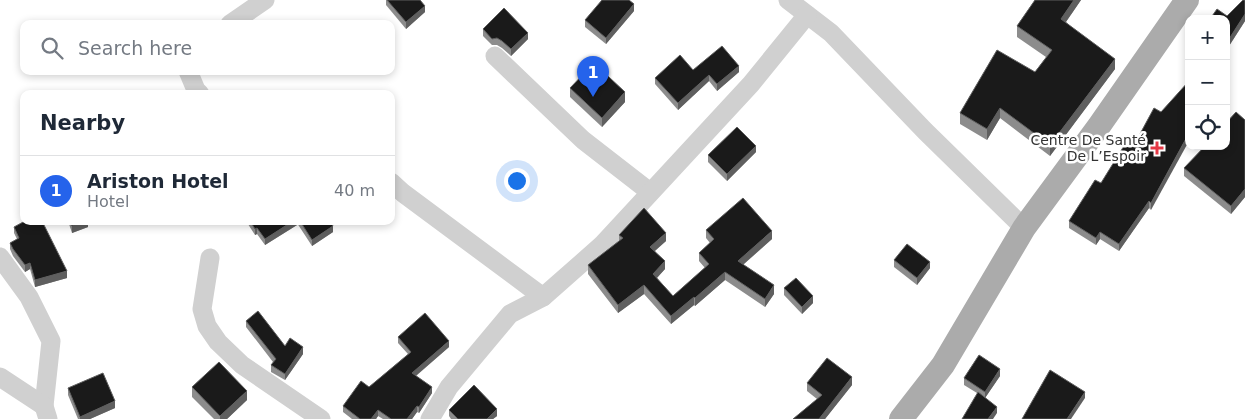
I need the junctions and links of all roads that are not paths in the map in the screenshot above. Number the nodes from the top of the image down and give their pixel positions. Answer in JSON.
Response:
{"nodes":[{"id":1,"x":265,"y":0,"type":"edge"},
{"id":2,"x":788,"y":0,"type":"edge"},
{"id":3,"x":1187,"y":0,"type":"edge"},
{"id":4,"x":807,"y":15,"type":"junction"},
{"id":5,"x":236,"y":20,"type":"edge"},
{"id":6,"x":495,"y":56,"type":"dead end"},
{"id":7,"x":190,"y":75,"type":"edge"},
{"id":8,"x":196,"y":90,"type":"edge"},
{"id":9,"x":395,"y":185,"type":"edge"},
{"id":10,"x":650,"y":192,"type":"junction"},
{"id":11,"x":1024,"y":228,"type":"junction"},
{"id":12,"x":0,"y":258,"type":"edge"},
{"id":13,"x":210,"y":258,"type":"dead end"},
{"id":14,"x":543,"y":297,"type":"junction"},
{"id":15,"x":0,"y":377,"type":"edge"},
{"id":16,"x":46,"y":412,"type":"edge"},
{"id":17,"x":321,"y":419,"type":"edge"},
{"id":18,"x":430,"y":419,"type":"edge"},
{"id":19,"x":901,"y":419,"type":"edge"}],
"edges":[{"from":1,"to":5,"type":"street"},
{"from":2,"to":4,"type":"street"},
{"from":3,"to":11,"type":"main road"},
{"from":4,"to":10,"type":"street"},
{"from":4,"to":11,"type":"street"},
{"from":6,"to":10,"type":"street"},
{"from":7,"to":8,"type":"street"},
{"from":9,"to":14,"type":"street"},
{"from":10,"to":14,"type":"street"},
{"from":11,"to":19,"type":"main road"},
{"from":12,"to":16,"type":"street"},
{"from":13,"to":17,"type":"street"},
{"from":14,"to":18,"type":"street"},
{"from":15,"to":16,"type":"street"}]}
